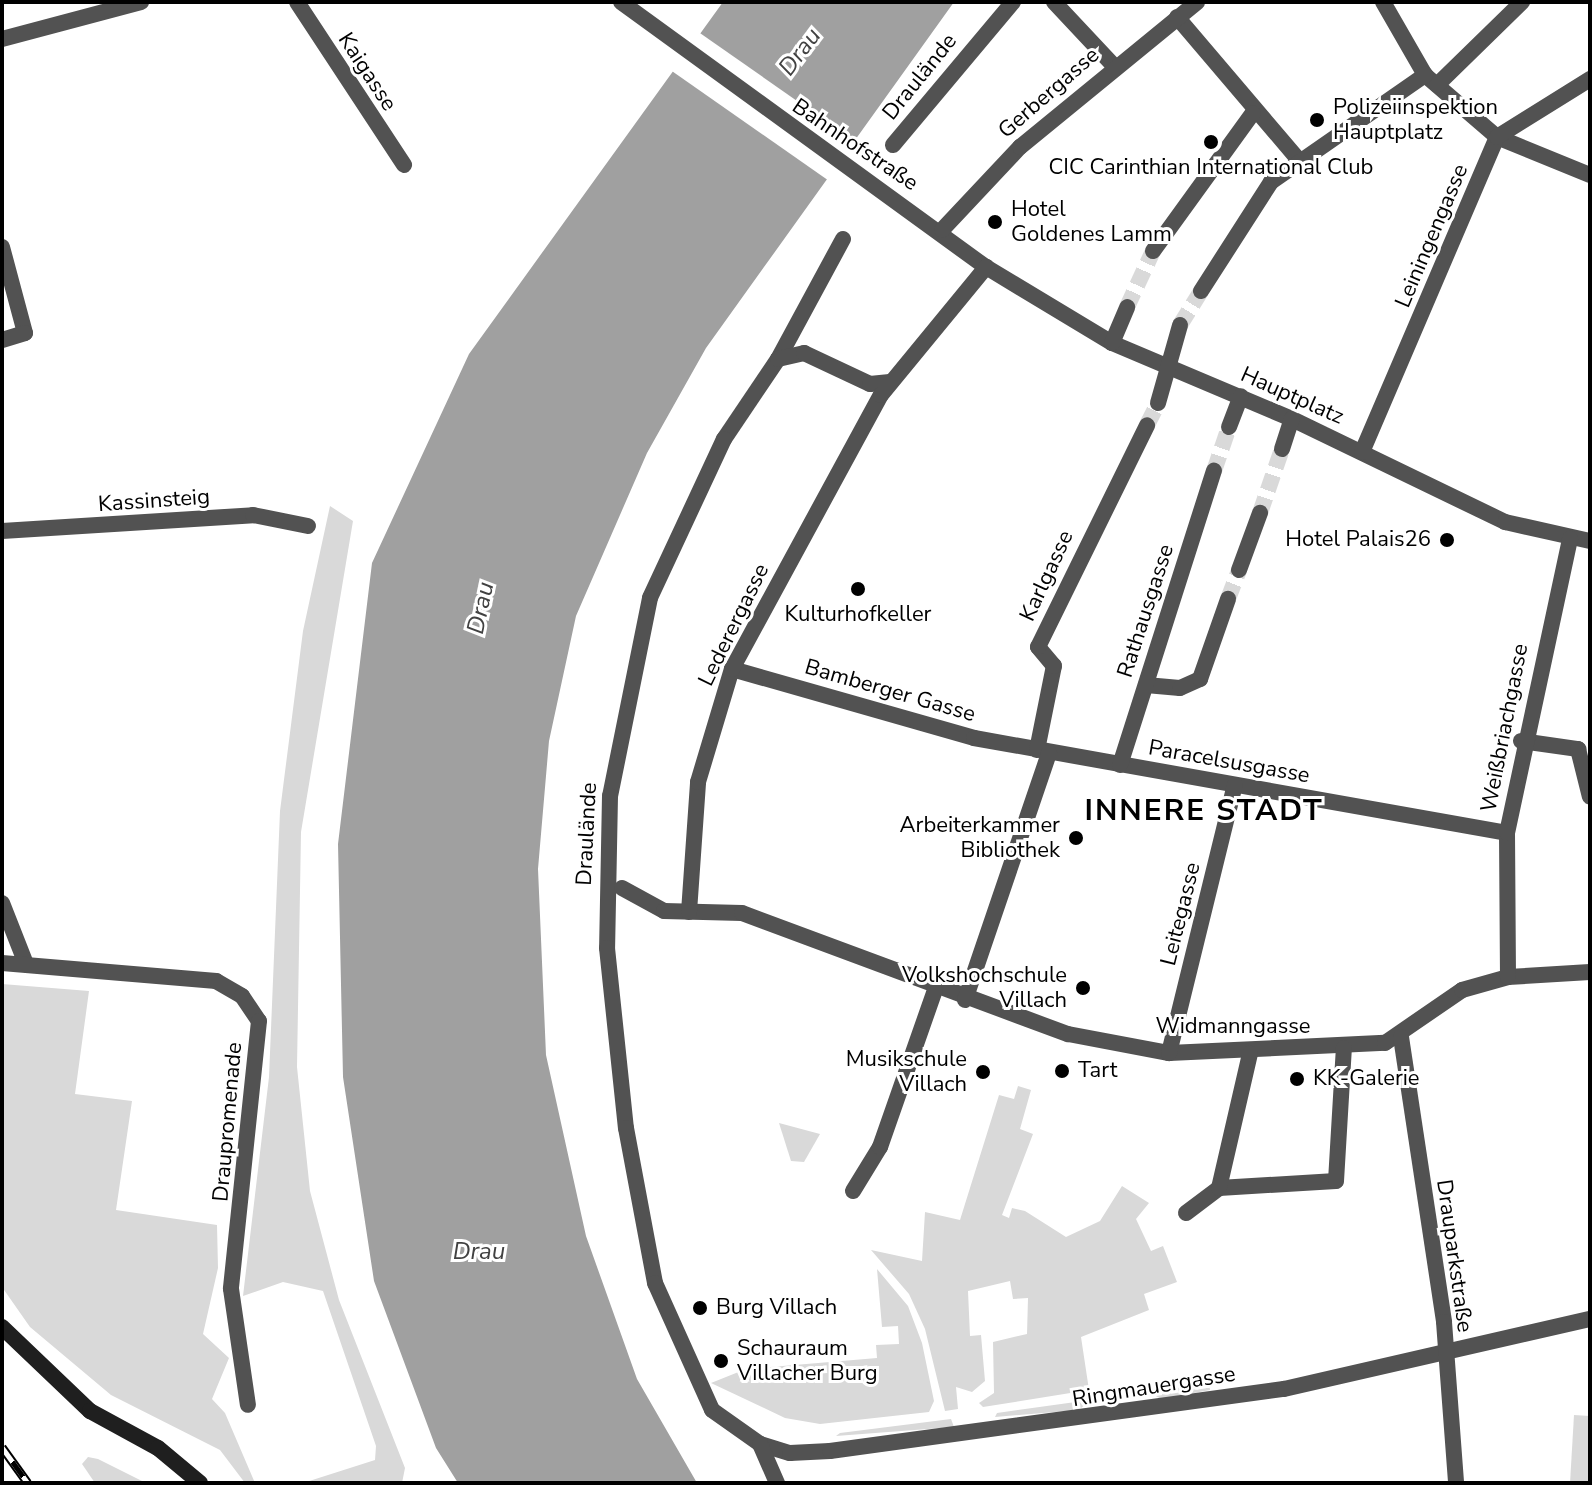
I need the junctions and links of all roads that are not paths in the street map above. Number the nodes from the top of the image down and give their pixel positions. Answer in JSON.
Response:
{"nodes":[{"id":1,"x":141,"y":2,"type":"edge"},
{"id":2,"x":297,"y":2,"type":"edge"},
{"id":3,"x":621,"y":2,"type":"edge"},
{"id":4,"x":1013,"y":2,"type":"edge"},
{"id":5,"x":1054,"y":2,"type":"edge"},
{"id":6,"x":1197,"y":2,"type":"edge"},
{"id":7,"x":1383,"y":2,"type":"edge"},
{"id":8,"x":1522,"y":2,"type":"edge"},
{"id":9,"x":1177,"y":17,"type":"junction"},
{"id":10,"x":2,"y":39,"type":"edge"},
{"id":11,"x":1114,"y":66,"type":"junction"},
{"id":12,"x":1590,"y":79,"type":"edge"},
{"id":13,"x":1431,"y":80,"type":"junction"},
{"id":14,"x":1253,"y":113,"type":"junction"},
{"id":15,"x":1497,"y":137,"type":"junction"},
{"id":16,"x":893,"y":145,"type":"dead end"},
{"id":17,"x":1302,"y":164,"type":"junction"},
{"id":18,"x":404,"y":165,"type":"dead end"},
{"id":19,"x":1590,"y":175,"type":"edge"},
{"id":20,"x":942,"y":230,"type":"junction"},
{"id":21,"x":843,"y":239,"type":"dead end"},
{"id":22,"x":2,"y":247,"type":"edge"},
{"id":23,"x":1153,"y":251,"type":"tunnel mouth"},
{"id":24,"x":986,"y":267,"type":"junction"},
{"id":25,"x":1201,"y":291,"type":"tunnel mouth"},
{"id":26,"x":9,"y":306,"type":"edge"},
{"id":27,"x":1127,"y":307,"type":"tunnel mouth"},
{"id":28,"x":1180,"y":325,"type":"tunnel mouth"},
{"id":29,"x":2,"y":340,"type":"edge"},
{"id":30,"x":1112,"y":343,"type":"junction"},
{"id":31,"x":778,"y":359,"type":"junction"},
{"id":32,"x":1171,"y":368,"type":"junction"},
{"id":33,"x":890,"y":382,"type":"junction"},
{"id":34,"x":1241,"y":396,"type":"junction"},
{"id":35,"x":1158,"y":403,"type":"tunnel mouth"},
{"id":36,"x":1292,"y":419,"type":"junction"},
{"id":37,"x":1147,"y":425,"type":"tunnel mouth"},
{"id":38,"x":1229,"y":427,"type":"tunnel mouth"},
{"id":39,"x":1282,"y":449,"type":"tunnel mouth"},
{"id":40,"x":1362,"y":452,"type":"junction"},
{"id":41,"x":1214,"y":471,"type":"tunnel mouth"},
{"id":42,"x":1260,"y":513,"type":"tunnel mouth"},
{"id":43,"x":308,"y":526,"type":"dead end"},
{"id":44,"x":2,"y":531,"type":"edge"},
{"id":45,"x":1570,"y":539,"type":"junction"},
{"id":46,"x":1590,"y":541,"type":"edge"},
{"id":47,"x":1239,"y":570,"type":"tunnel mouth"},
{"id":48,"x":1228,"y":599,"type":"tunnel mouth"},
{"id":49,"x":732,"y":669,"type":"junction"},
{"id":50,"x":1146,"y":685,"type":"junction"},
{"id":51,"x":1521,"y":741,"type":"junction"},
{"id":52,"x":1043,"y":751,"type":"junction"},
{"id":53,"x":1120,"y":765,"type":"junction"},
{"id":54,"x":1235,"y":785,"type":"junction"},
{"id":55,"x":1590,"y":797,"type":"edge"},
{"id":56,"x":1507,"y":833,"type":"junction"},
{"id":57,"x":622,"y":888,"type":"dead end"},
{"id":58,"x":2,"y":903,"type":"edge"},
{"id":59,"x":689,"y":912,"type":"junction"},
{"id":60,"x":2,"y":963,"type":"edge"},
{"id":61,"x":26,"y":964,"type":"junction"},
{"id":62,"x":1590,"y":972,"type":"edge"},
{"id":63,"x":1508,"y":977,"type":"junction"},
{"id":64,"x":935,"y":990,"type":"junction"},
{"id":65,"x":965,"y":1000,"type":"junction"},
{"id":66,"x":1401,"y":1037,"type":"junction"},
{"id":67,"x":1344,"y":1048,"type":"junction"},
{"id":68,"x":1169,"y":1053,"type":"junction"},
{"id":69,"x":1250,"y":1054,"type":"junction"},
{"id":70,"x":1219,"y":1188,"type":"junction"},
{"id":71,"x":853,"y":1191,"type":"dead end"},
{"id":72,"x":1186,"y":1213,"type":"dead end"},
{"id":73,"x":1590,"y":1319,"type":"edge"},
{"id":74,"x":2,"y":1327,"type":"edge"},
{"id":75,"x":1446,"y":1355,"type":"junction"},
{"id":76,"x":248,"y":1405,"type":"dead end"},
{"id":77,"x":760,"y":1444,"type":"junction"},
{"id":78,"x":200,"y":1483,"type":"edge"},
{"id":79,"x":777,"y":1483,"type":"edge"},
{"id":80,"x":1456,"y":1483,"type":"edge"}],
"edges":[{"from":1,"to":10,"type":"street"},
{"from":2,"to":18,"type":"street","name":"Kaigasse"},
{"from":3,"to":20,"type":"street","name":"Bahnhofstraße"},
{"from":4,"to":16,"type":"street","name":"Draulände"},
{"from":5,"to":11,"type":"street"},
{"from":6,"to":9,"type":"street","name":"Gerbergasse"},
{"from":7,"to":13,"type":"street"},
{"from":8,"to":13,"type":"street"},
{"from":9,"to":11,"type":"street","name":"Gerbergasse"},
{"from":9,"to":14,"type":"street"},
{"from":11,"to":20,"type":"street","name":"Gerbergasse"},
{"from":12,"to":15,"type":"street"},
{"from":13,"to":15,"type":"street"},
{"from":13,"to":17,"type":"street"},
{"from":14,"to":17,"type":"street"},
{"from":14,"to":23,"type":"street"},
{"from":15,"to":19,"type":"street"},
{"from":15,"to":40,"type":"street","name":"Leiningengasse"},
{"from":17,"to":25,"type":"street"},
{"from":20,"to":24,"type":"street","name":"Bahnhofstraße"},
{"from":21,"to":31,"type":"street","name":"Draulände"},
{"from":22,"to":26,"type":"street"},
{"from":24,"to":30,"type":"street","name":"Hauptplatz"},
{"from":24,"to":33,"type":"street","name":"Lederergasse"},
{"from":26,"to":29,"type":"street"},
{"from":27,"to":30,"type":"street"},
{"from":28,"to":32,"type":"street"},
{"from":30,"to":32,"type":"street","name":"Hauptplatz"},
{"from":31,"to":33,"type":"street"},
{"from":31,"to":77,"type":"street","name":"Draulände"},
{"from":32,"to":34,"type":"street","name":"Hauptplatz"},
{"from":32,"to":35,"type":"street"},
{"from":33,"to":49,"type":"street","name":"Lederergasse"},
{"from":34,"to":36,"type":"street","name":"Hauptplatz"},
{"from":34,"to":38,"type":"street"},
{"from":36,"to":39,"type":"street"},
{"from":36,"to":40,"type":"street","name":"Hauptplatz"},
{"from":37,"to":52,"type":"street","name":"Karlgasse"},
{"from":40,"to":45,"type":"street","name":"Hauptplatz"},
{"from":41,"to":50,"type":"street","name":"Rathausgasse"},
{"from":42,"to":47,"type":"street"},
{"from":43,"to":44,"type":"street","name":"Kassinsteig"},
{"from":45,"to":46,"type":"street","name":"Hauptplatz"},
{"from":45,"to":51,"type":"street","name":"Weißbriachgasse"},
{"from":48,"to":50,"type":"street"},
{"from":49,"to":52,"type":"street","name":"Bamberger Gasse"},
{"from":49,"to":59,"type":"street","name":"Lederergasse"},
{"from":50,"to":53,"type":"street","name":"Rathausgasse"},
{"from":51,"to":55,"type":"street"},
{"from":51,"to":56,"type":"street","name":"Weißbriachgasse"},
{"from":52,"to":53,"type":"street","name":"Paracelsusgasse"},
{"from":52,"to":65,"type":"street"},
{"from":53,"to":54,"type":"street","name":"Paracelsusgasse"},
{"from":54,"to":56,"type":"street","name":"Paracelsusgasse"},
{"from":54,"to":68,"type":"street","name":"Leitegasse"},
{"from":56,"to":63,"type":"street","name":"Weißbriachgasse"},
{"from":57,"to":59,"type":"street","name":"Widmanngasse"},
{"from":58,"to":61,"type":"street"},
{"from":59,"to":64,"type":"street","name":"Widmanngasse"},
{"from":60,"to":61,"type":"street","name":"Draupromenade"},
{"from":61,"to":76,"type":"street","name":"Draupromenade"},
{"from":62,"to":63,"type":"street","name":"Widmanngasse"},
{"from":63,"to":66,"type":"street","name":"Widmanngasse"},
{"from":64,"to":65,"type":"street","name":"Widmanngasse"},
{"from":64,"to":71,"type":"street"},
{"from":65,"to":68,"type":"street","name":"Widmanngasse"},
{"from":66,"to":67,"type":"street","name":"Widmanngasse"},
{"from":66,"to":75,"type":"street","name":"Drauparkstraße"},
{"from":67,"to":69,"type":"street","name":"Widmanngasse"},
{"from":67,"to":70,"type":"street"},
{"from":68,"to":69,"type":"street","name":"Widmanngasse"},
{"from":69,"to":70,"type":"street"},
{"from":70,"to":72,"type":"street"},
{"from":73,"to":75,"type":"street","name":"Ringmauergasse"},
{"from":74,"to":78,"type":"street"},
{"from":75,"to":77,"type":"street","name":"Ringmauergasse"},
{"from":75,"to":80,"type":"street","name":"Drauparkstraße"},
{"from":77,"to":79,"type":"street"}]}
